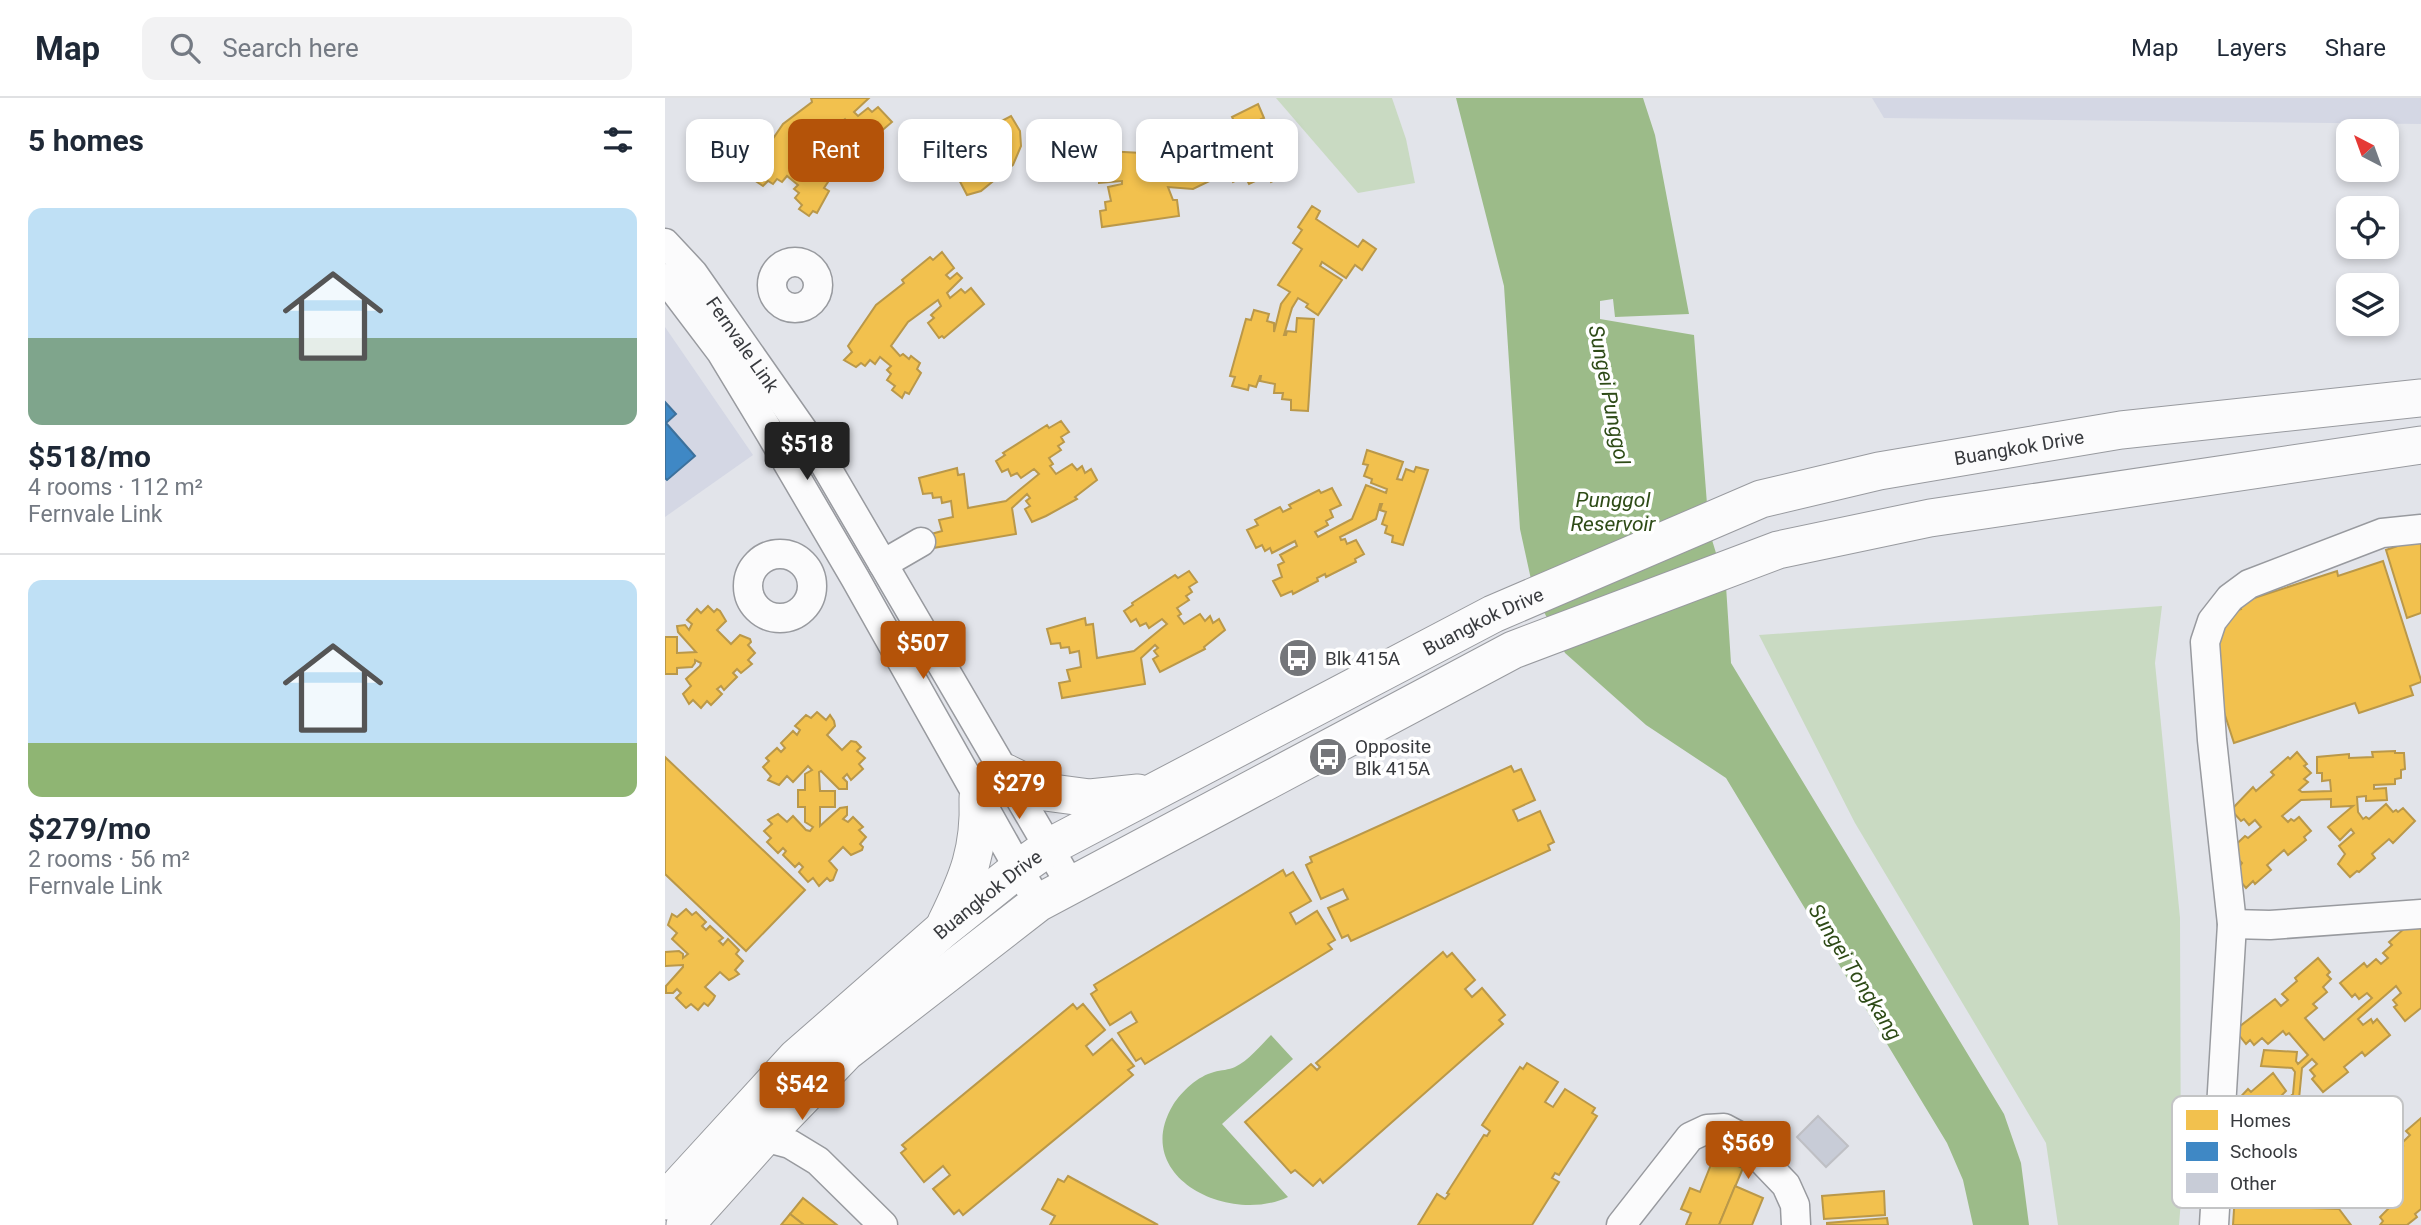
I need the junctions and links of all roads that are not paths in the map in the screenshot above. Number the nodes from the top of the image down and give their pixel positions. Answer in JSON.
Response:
{"nodes":[{"id":1,"x":665,"y":243,"type":"edge"},
{"id":2,"x":665,"y":278,"type":"edge"},
{"id":3,"x":2421,"y":398,"type":"edge"},
{"id":4,"x":2421,"y":445,"type":"edge"},
{"id":5,"x":2421,"y":529,"type":"edge"},
{"id":6,"x":832,"y":539,"type":"junction"},
{"id":7,"x":921,"y":542,"type":"dead end"},
{"id":8,"x":802,"y":562,"type":"dead end"},
{"id":9,"x":883,"y":564,"type":"junction"},
{"id":10,"x":1006,"y":773,"type":"junction"},
{"id":11,"x":1157,"y":790,"type":"junction"},
{"id":12,"x":978,"y":798,"type":"junction"},
{"id":13,"x":1049,"y":847,"type":"junction"},
{"id":14,"x":1018,"y":869,"type":"junction"},
{"id":15,"x":1070,"y":884,"type":"junction"},
{"id":16,"x":1038,"y":903,"type":"junction"},
{"id":17,"x":2421,"y":914,"type":"edge"},
{"id":18,"x":2232,"y":924,"type":"junction"},
{"id":19,"x":942,"y":930,"type":"junction"},
{"id":20,"x":2222,"y":1096,"type":"edge"},
{"id":21,"x":764,"y":1137,"type":"junction"},
{"id":22,"x":665,"y":1200,"type":"edge"},
{"id":23,"x":685,"y":1225,"type":"edge"},
{"id":24,"x":883,"y":1225,"type":"edge"},
{"id":25,"x":1621,"y":1225,"type":"edge"},
{"id":26,"x":1796,"y":1225,"type":"edge"}],
"edges":[{"from":1,"to":9,"type":"street","name":"Fernvale Link"},
{"from":2,"to":6,"type":"street","name":"Fernvale Link"},
{"from":3,"to":11,"type":"main road","name":"Buangkok Drive"},
{"from":4,"to":15,"type":"main road","name":"Buangkok Drive"},
{"from":5,"to":18,"type":"street"},
{"from":6,"to":8,"type":"street"},
{"from":6,"to":12,"type":"street","name":"Fernvale Link"},
{"from":7,"to":9,"type":"street"},
{"from":9,"to":10,"type":"street","name":"Fernvale Link"},
{"from":10,"to":11,"type":"main road"},
{"from":10,"to":13,"type":"street","name":"Fernvale Link"},
{"from":11,"to":13,"type":"main road","name":"Buangkok Drive"},
{"from":12,"to":14,"type":"street","name":"Fernvale Link"},
{"from":12,"to":19,"type":"main road"},
{"from":13,"to":14,"type":"main road","name":"Buangkok Drive"},
{"from":13,"to":15,"type":"street","name":"Fernvale Link"},
{"from":14,"to":16,"type":"street","name":"Fernvale Link"},
{"from":14,"to":19,"type":"main road","name":"Buangkok Drive"},
{"from":15,"to":16,"type":"main road","name":"Buangkok Drive"},
{"from":16,"to":21,"type":"main road","name":"Buangkok Drive"},
{"from":17,"to":18,"type":"street"},
{"from":18,"to":20,"type":"street"},
{"from":19,"to":22,"type":"main road","name":"Buangkok Drive"},
{"from":21,"to":23,"type":"main road","name":"Buangkok Drive"},
{"from":21,"to":24,"type":"street"},
{"from":25,"to":26,"type":"street"}]}
